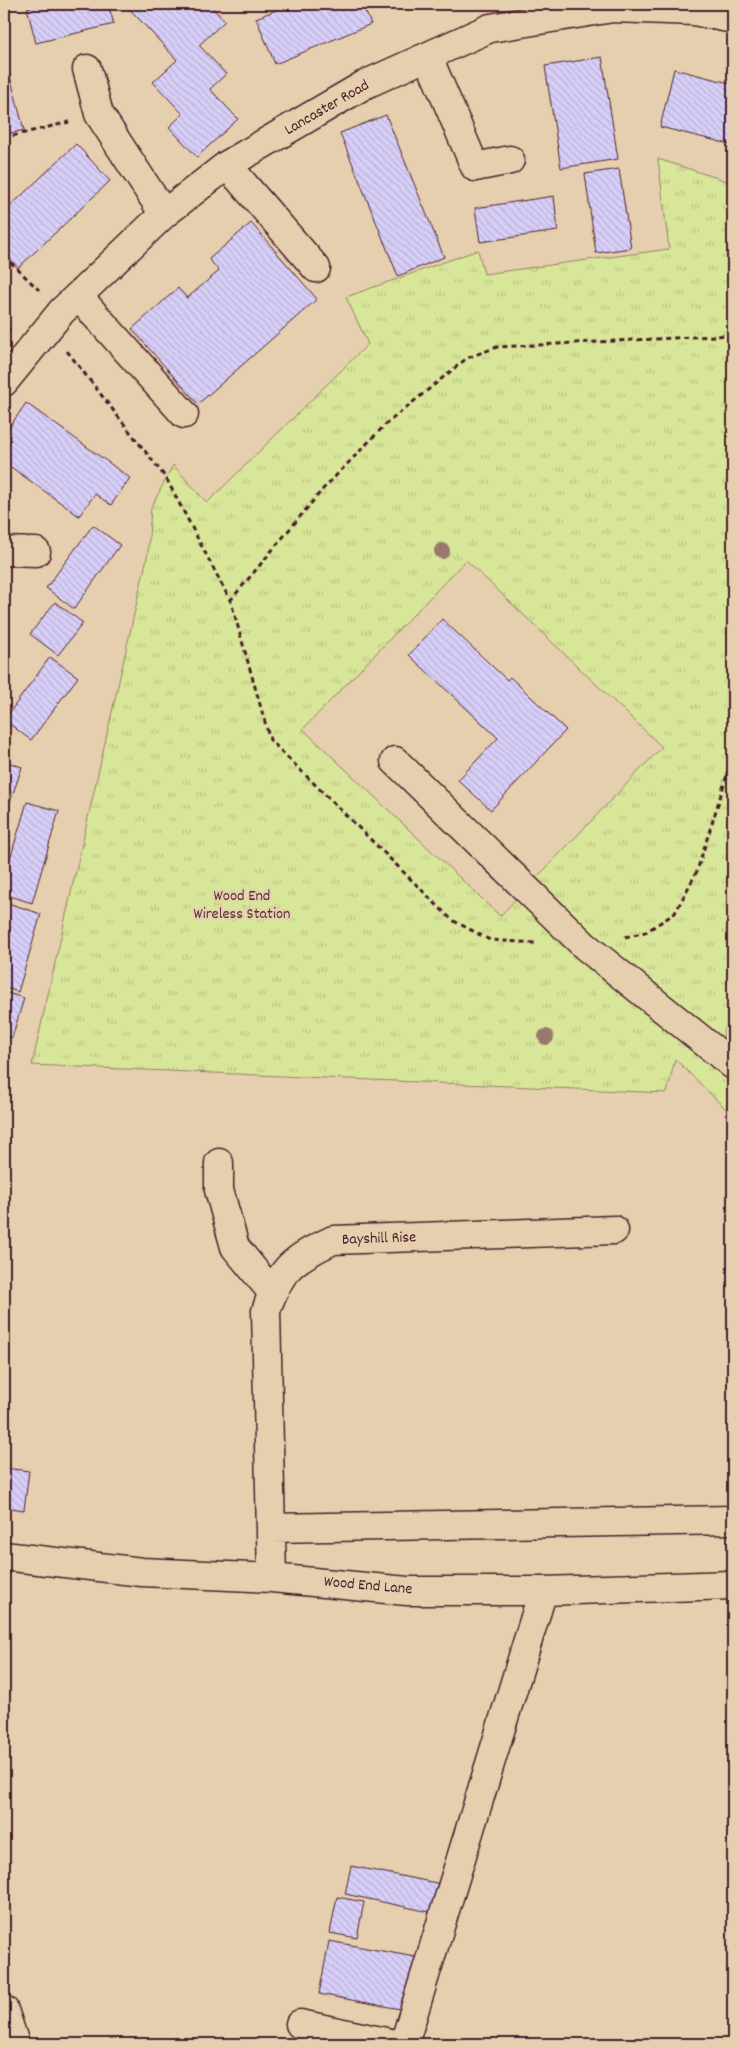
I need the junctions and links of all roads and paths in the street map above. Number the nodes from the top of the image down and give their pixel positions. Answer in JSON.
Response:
{"nodes":[{"id":1,"x":733,"y":19,"type":"edge"},
{"id":2,"x":428,"y":57,"type":"junction"},
{"id":3,"x":87,"y":69,"type":"dead end"},
{"id":4,"x":99,"y":114,"type":"junction"},
{"id":5,"x":4,"y":138,"type":"edge"},
{"id":6,"x":510,"y":160,"type":"dead end"},
{"id":7,"x":227,"y":166,"type":"junction"},
{"id":8,"x":164,"y":214,"type":"junction"},
{"id":9,"x":4,"y":256,"type":"edge"},
{"id":10,"x":316,"y":268,"type":"dead end"},
{"id":11,"x":26,"y":277,"type":"dead end"},
{"id":12,"x":78,"y":296,"type":"junction"},
{"id":13,"x":48,"y":327,"type":"junction"},
{"id":14,"x":733,"y":334,"type":"edge"},
{"id":15,"x":4,"y":382,"type":"edge"},
{"id":16,"x":184,"y":414,"type":"dead end"},
{"id":17,"x":4,"y":552,"type":"edge"},
{"id":18,"x":36,"y":552,"type":"dead end"},
{"id":19,"x":230,"y":601,"type":"junction"},
{"id":20,"x":733,"y":756,"type":"edge"},
{"id":21,"x":395,"y":761,"type":"dead end"},
{"id":22,"x":538,"y":943,"type":"dead end"},
{"id":23,"x":585,"y":946,"type":"junction"},
{"id":24,"x":733,"y":1065,"type":"edge"},
{"id":25,"x":219,"y":1163,"type":"dead end"},
{"id":26,"x":614,"y":1230,"type":"dead end"},
{"id":27,"x":272,"y":1292,"type":"junction"},
{"id":28,"x":733,"y":1520,"type":"edge"},
{"id":29,"x":271,"y":1528,"type":"junction"},
{"id":30,"x":4,"y":1556,"type":"edge"},
{"id":31,"x":272,"y":1578,"type":"junction"},
{"id":32,"x":733,"y":1585,"type":"edge"},
{"id":33,"x":543,"y":1591,"type":"junction"},
{"id":34,"x":4,"y":2010,"type":"edge"},
{"id":35,"x":300,"y":2024,"type":"dead end"},
{"id":36,"x":15,"y":2044,"type":"edge"},
{"id":37,"x":396,"y":2044,"type":"edge"},
{"id":38,"x":404,"y":2044,"type":"edge"}],
"edges":[{"from":1,"to":2,"type":"street","name":"Lancaster Road"},
{"from":2,"to":6,"type":"street"},
{"from":2,"to":7,"type":"street","name":"Lancaster Road"},
{"from":3,"to":4,"type":"street"},
{"from":4,"to":5,"type":"path"},
{"from":4,"to":8,"type":"street"},
{"from":7,"to":8,"type":"street","name":"Lancaster Road"},
{"from":7,"to":10,"type":"street"},
{"from":8,"to":12,"type":"street","name":"Lancaster Road"},
{"from":9,"to":11,"type":"path"},
{"from":12,"to":13,"type":"street","name":"Lancaster Road"},
{"from":12,"to":16,"type":"street"},
{"from":13,"to":15,"type":"street","name":"Lancaster Road"},
{"from":13,"to":19,"type":"path"},
{"from":14,"to":19,"type":"path"},
{"from":17,"to":18,"type":"street"},
{"from":19,"to":22,"type":"path"},
{"from":20,"to":23,"type":"path"},
{"from":21,"to":23,"type":"street"},
{"from":23,"to":24,"type":"street"},
{"from":25,"to":27,"type":"street"},
{"from":26,"to":27,"type":"street","name":"Bayshill Rise"},
{"from":27,"to":29,"type":"street","name":"Bayshill Rise"},
{"from":28,"to":29,"type":"street"},
{"from":29,"to":31,"type":"street","name":"Bayshill Rise"},
{"from":30,"to":31,"type":"street","name":"Wood End Lane"},
{"from":31,"to":33,"type":"street","name":"Wood End Lane"},
{"from":32,"to":33,"type":"street","name":"Wood End Lane"},
{"from":33,"to":38,"type":"street"},
{"from":34,"to":36,"type":"street"},
{"from":35,"to":37,"type":"street"}]}
